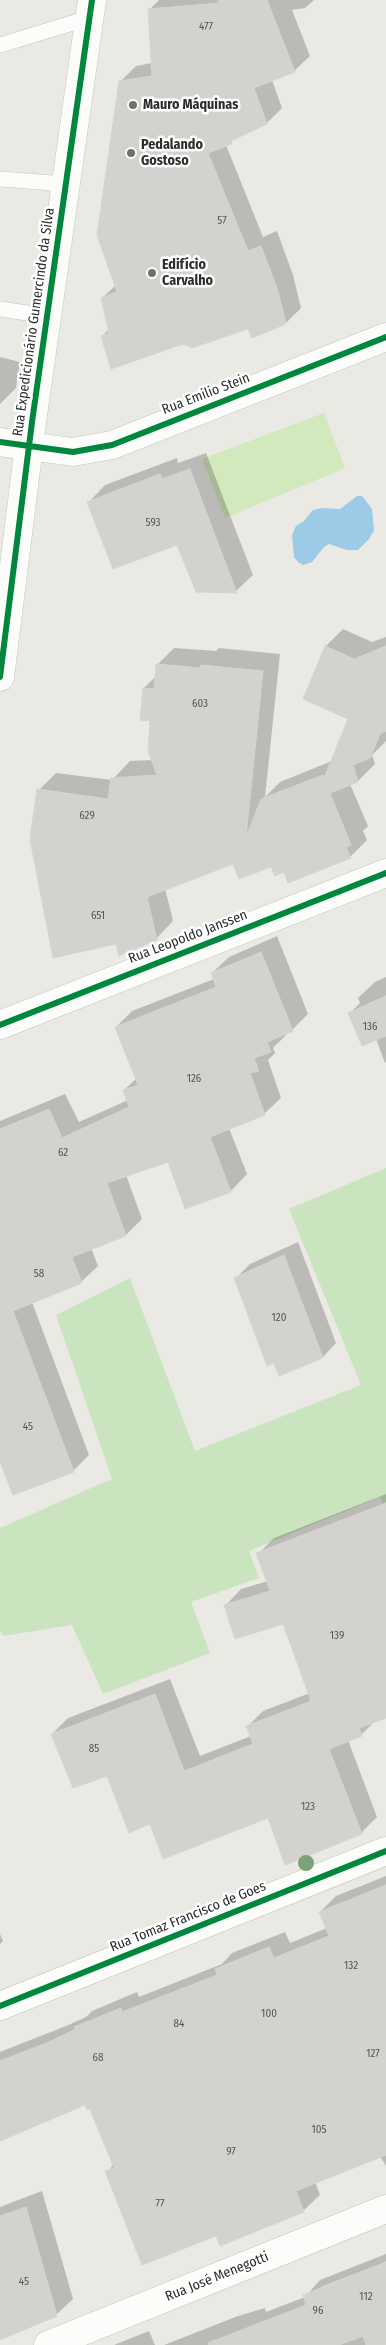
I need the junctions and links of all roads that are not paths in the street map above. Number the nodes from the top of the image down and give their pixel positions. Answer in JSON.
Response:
{"nodes":[{"id":1,"x":90,"y":9,"type":"edge"},
{"id":2,"x":0,"y":45,"type":"edge"},
{"id":3,"x":0,"y":179,"type":"edge"},
{"id":4,"x":66,"y":184,"type":"junction"},
{"id":5,"x":0,"y":309,"type":"edge"},
{"id":6,"x":47,"y":316,"type":"junction"},
{"id":7,"x":386,"y":337,"type":"edge"},
{"id":8,"x":0,"y":442,"type":"edge"},
{"id":9,"x":30,"y":447,"type":"junction"},
{"id":10,"x":0,"y":677,"type":"edge"},
{"id":11,"x":386,"y":873,"type":"edge"},
{"id":12,"x":0,"y":1025,"type":"edge"},
{"id":13,"x":386,"y":1852,"type":"edge"},
{"id":14,"x":0,"y":2006,"type":"edge"},
{"id":15,"x":386,"y":2209,"type":"edge"},
{"id":16,"x":48,"y":2345,"type":"edge"}],
"edges":[{"from":1,"to":2,"type":"lane"},
{"from":1,"to":4,"type":"street","name":"Rua Expedicionário Gumercindo da Silva"},
{"from":3,"to":4,"type":"lane"},
{"from":4,"to":6,"type":"street","name":"Rua Expedicionário Gumercindo da Silva"},
{"from":5,"to":6,"type":"lane"},
{"from":6,"to":9,"type":"street","name":"Rua Expedicionário Gumercindo da Silva"},
{"from":7,"to":9,"type":"street","name":"Rua Emilio Stein"},
{"from":8,"to":9,"type":"street","name":"Rua Emilio Stein"},
{"from":9,"to":10,"type":"street","name":"Rua Expedicionário Gumercindo da Silva"},
{"from":11,"to":12,"type":"street","name":"Rua Leopoldo Janssen"},
{"from":13,"to":14,"type":"street","name":"Rua Tomaz Francisco de Goes"},
{"from":15,"to":16,"type":"street","name":"Rua José Menegotti"}]}
